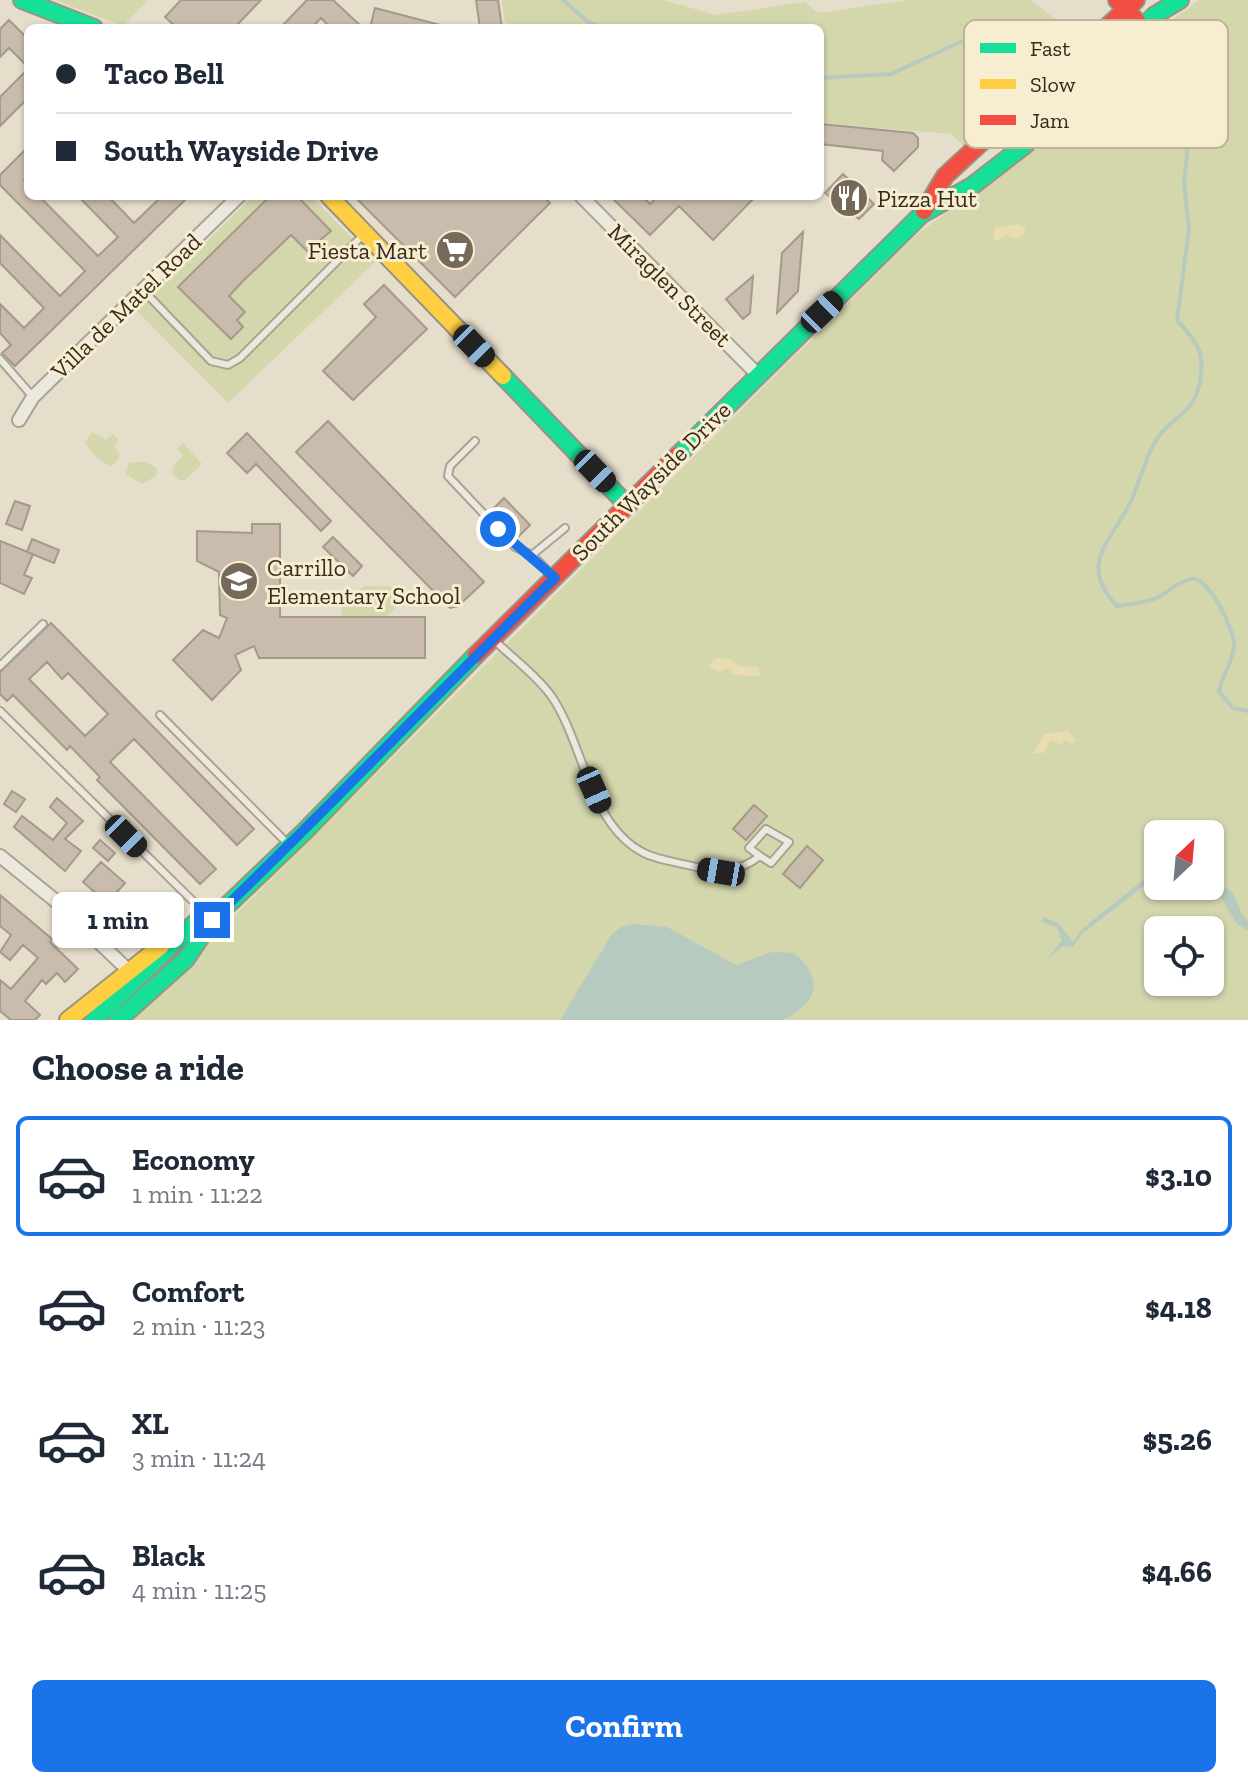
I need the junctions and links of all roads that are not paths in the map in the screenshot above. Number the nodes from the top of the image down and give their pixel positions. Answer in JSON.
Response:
{"nodes":[{"id":1,"x":22,"y":0,"type":"edge"},
{"id":2,"x":1180,"y":0,"type":"edge"},
{"id":3,"x":1130,"y":3,"type":"edge"},
{"id":4,"x":1155,"y":15,"type":"junction"},
{"id":5,"x":1114,"y":20,"type":"edge"},
{"id":6,"x":1150,"y":20,"type":"edge"},
{"id":7,"x":84,"y":24,"type":"edge"},
{"id":8,"x":976,"y":148,"type":"edge"},
{"id":9,"x":1021,"y":148,"type":"edge"},
{"id":10,"x":235,"y":200,"type":"edge"},
{"id":11,"x":333,"y":200,"type":"edge"},
{"id":12,"x":585,"y":200,"type":"edge"},
{"id":13,"x":922,"y":214,"type":"junction"},
{"id":14,"x":365,"y":233,"type":"junction"},
{"id":15,"x":143,"y":290,"type":"junction"},
{"id":16,"x":0,"y":359,"type":"edge"},
{"id":17,"x":758,"y":375,"type":"junction"},
{"id":18,"x":33,"y":397,"type":"junction"},
{"id":19,"x":19,"y":420,"type":"dead end"},
{"id":20,"x":475,"y":441,"type":"dead end"},
{"id":21,"x":628,"y":506,"type":"junction"},
{"id":22,"x":565,"y":528,"type":"dead end"},
{"id":23,"x":532,"y":555,"type":"junction"},
{"id":24,"x":555,"y":578,"type":"junction"},
{"id":25,"x":43,"y":624,"type":"dead end"},
{"id":26,"x":492,"y":639,"type":"junction"},
{"id":27,"x":0,"y":666,"type":"edge"},
{"id":28,"x":0,"y":711,"type":"edge"},
{"id":29,"x":160,"y":715,"type":"dead end"},
{"id":30,"x":290,"y":846,"type":"junction"},
{"id":31,"x":0,"y":856,"type":"edge"},
{"id":32,"x":760,"y":856,"type":"junction"},
{"id":33,"x":212,"y":920,"type":"junction"},
{"id":34,"x":187,"y":931,"type":"junction"},
{"id":35,"x":194,"y":949,"type":"junction"},
{"id":36,"x":129,"y":971,"type":"junction"},
{"id":37,"x":68,"y":1020,"type":"edge"},
{"id":38,"x":94,"y":1020,"type":"edge"},
{"id":39,"x":118,"y":1020,"type":"edge"},
{"id":40,"x":135,"y":1020,"type":"edge"}],
"edges":[{"from":1,"to":7,"type":"main road"},
{"from":2,"to":4,"type":"main road","name":"South Wayside Drive"},
{"from":3,"to":4,"type":"main road"},
{"from":3,"to":5,"type":"main road","name":"South Wayside Drive"},
{"from":4,"to":6,"type":"main road","name":"South Wayside Drive"},
{"from":8,"to":13,"type":"main road","name":"South Wayside Drive"},
{"from":9,"to":13,"type":"main road","name":"South Wayside Drive"},
{"from":10,"to":15,"type":"street","name":"Villa de Matel Road"},
{"from":11,"to":14,"type":"main road"},
{"from":12,"to":17,"type":"street","name":"Miraglen Street"},
{"from":13,"to":17,"type":"main road","name":"South Wayside Drive"},
{"from":14,"to":15,"type":"lane"},
{"from":14,"to":21,"type":"main road"},
{"from":15,"to":18,"type":"street","name":"Villa de Matel Road"},
{"from":16,"to":18,"type":"lane"},
{"from":17,"to":21,"type":"main road","name":"South Wayside Drive"},
{"from":18,"to":19,"type":"street","name":"Villa de Matel Road"},
{"from":20,"to":23,"type":"lane"},
{"from":21,"to":24,"type":"main road","name":"South Wayside Drive"},
{"from":22,"to":23,"type":"lane"},
{"from":23,"to":24,"type":"lane"},
{"from":24,"to":26,"type":"main road","name":"South Wayside Drive"},
{"from":25,"to":27,"type":"lane"},
{"from":26,"to":30,"type":"main road","name":"South Wayside Drive"},
{"from":26,"to":32,"type":"lane"},
{"from":28,"to":33,"type":"lane"},
{"from":29,"to":30,"type":"lane"},
{"from":30,"to":33,"type":"main road","name":"South Wayside Drive"},
{"from":31,"to":36,"type":"street"},
{"from":32,"to":32,"type":"lane"},
{"from":33,"to":34,"type":"main road","name":"South Wayside Drive"},
{"from":33,"to":35,"type":"main road","name":"South Wayside Drive"},
{"from":34,"to":36,"type":"main road"},
{"from":34,"to":38,"type":"main road","name":"South Wayside Drive"},
{"from":35,"to":39,"type":"main road","name":"South Wayside Drive"},
{"from":35,"to":40,"type":"main road"},
{"from":36,"to":37,"type":"main road"}]}
